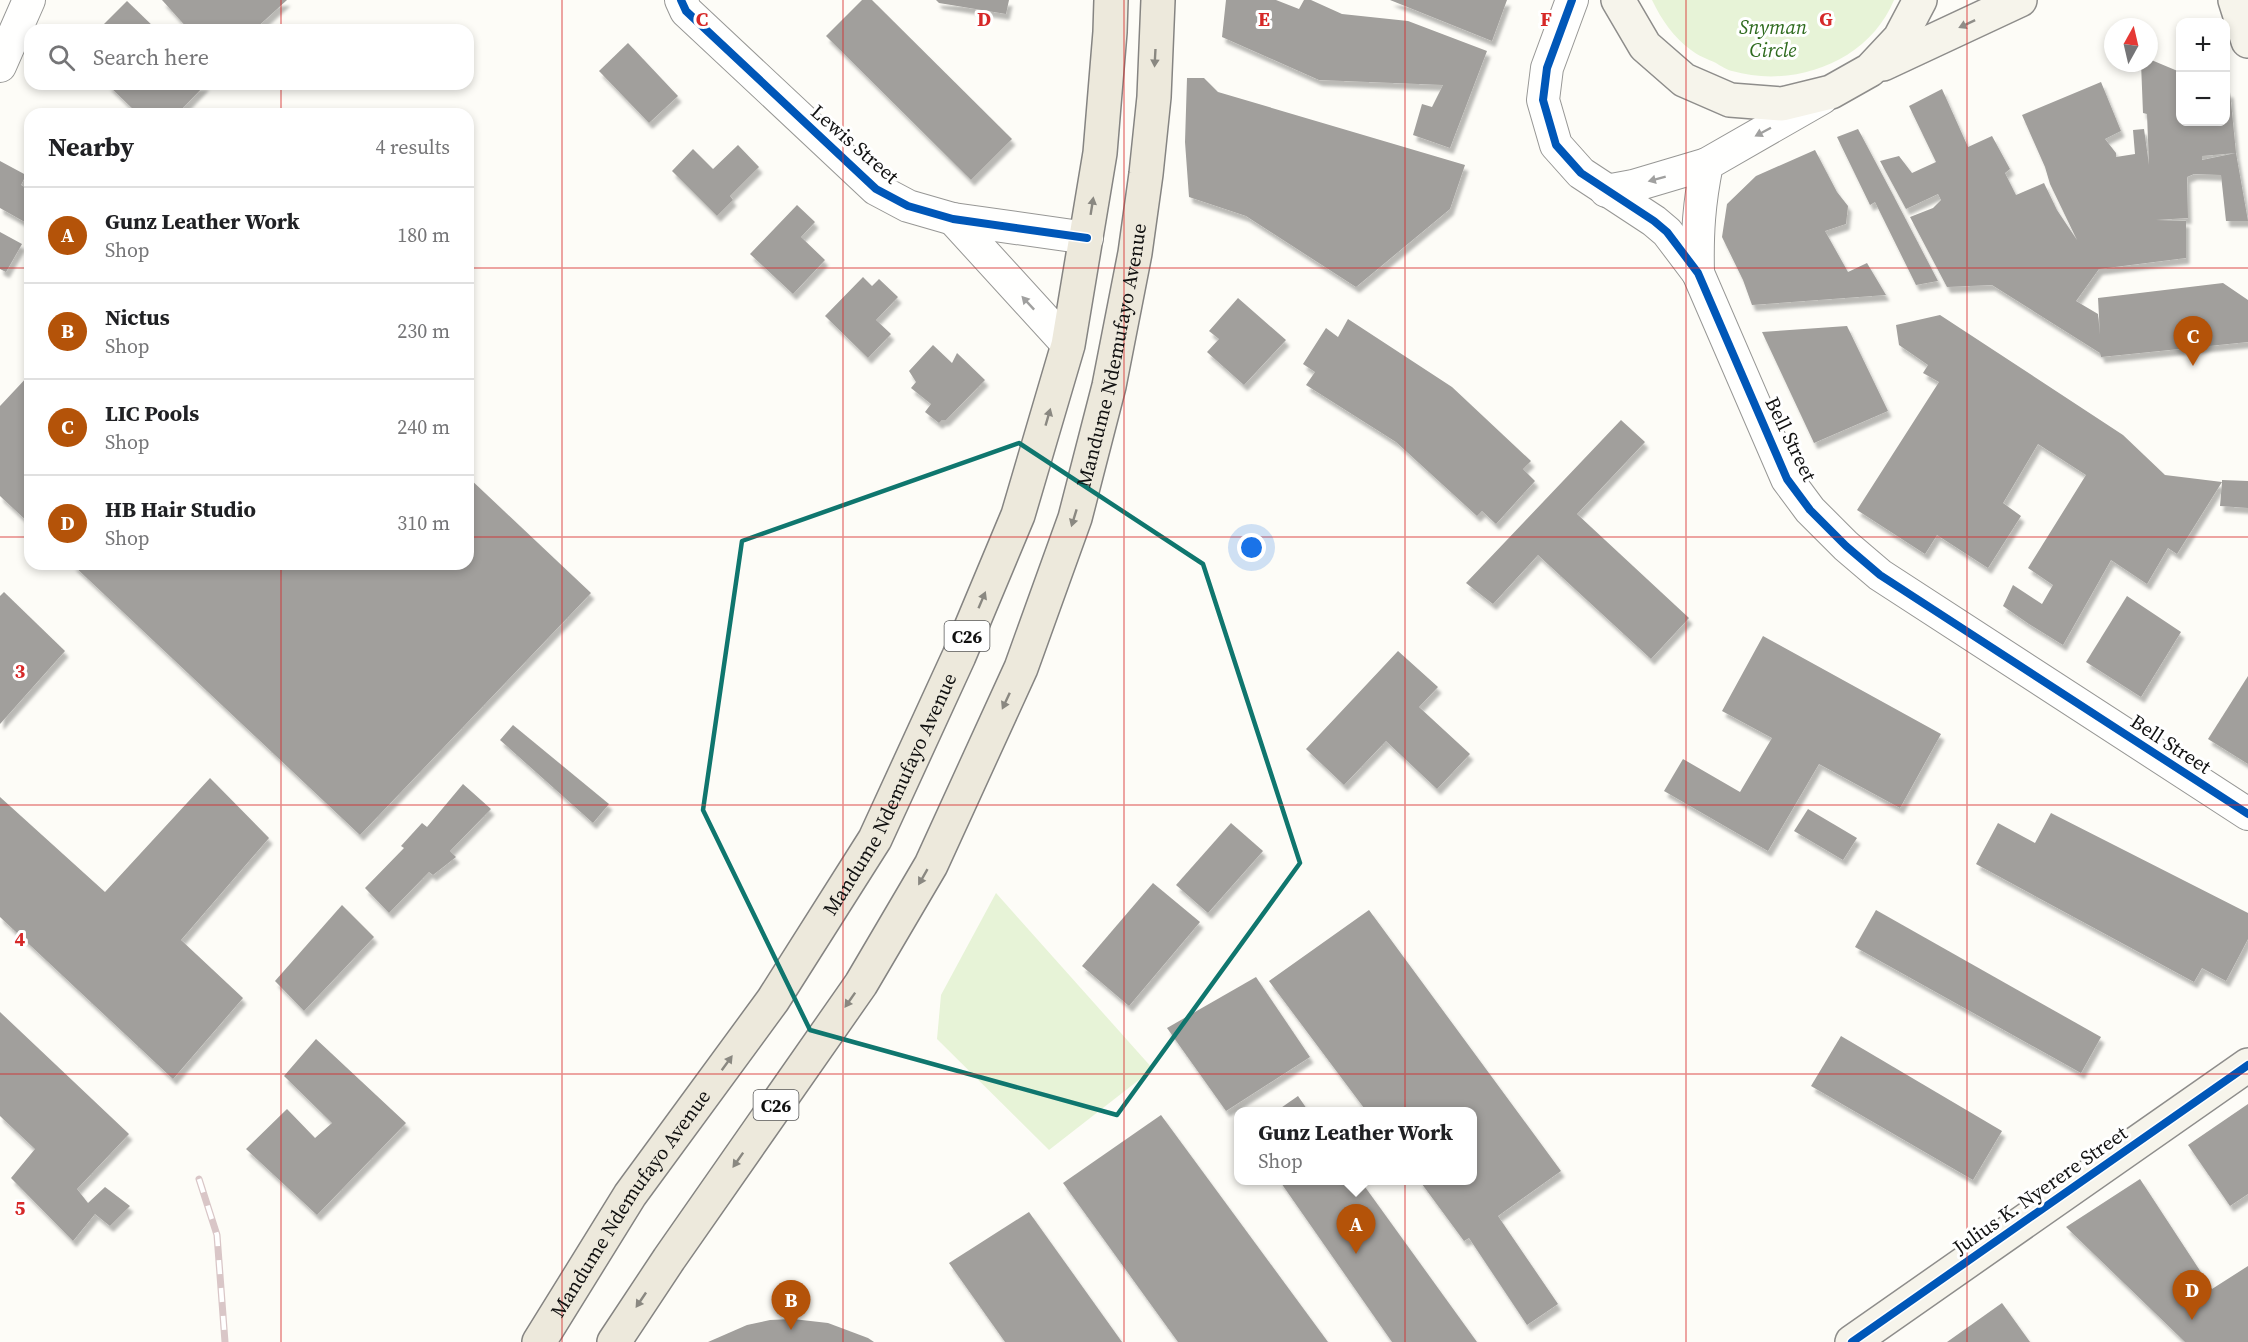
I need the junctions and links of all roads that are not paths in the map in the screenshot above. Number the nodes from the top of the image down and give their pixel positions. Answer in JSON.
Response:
{"nodes":[{"id":1,"x":29,"y":0,"type":"edge"},
{"id":2,"x":681,"y":0,"type":"edge"},
{"id":3,"x":1111,"y":0,"type":"edge"},
{"id":4,"x":1158,"y":0,"type":"edge"},
{"id":5,"x":1572,"y":0,"type":"edge"},
{"id":6,"x":1618,"y":0,"type":"edge"},
{"id":7,"x":1920,"y":0,"type":"edge"},
{"id":8,"x":2020,"y":0,"type":"edge"},
{"id":9,"x":2235,"y":0,"type":"edge"},
{"id":10,"x":2248,"y":41,"type":"edge"},
{"id":11,"x":0,"y":66,"type":"edge"},
{"id":12,"x":1870,"y":69,"type":"junction"},
{"id":13,"x":1831,"y":92,"type":"junction"},
{"id":14,"x":1707,"y":164,"type":"junction"},
{"id":15,"x":1606,"y":191,"type":"junction"},
{"id":16,"x":953,"y":219,"type":"junction"},
{"id":17,"x":1087,"y":238,"type":"junction"},
{"id":18,"x":1698,"y":273,"type":"junction"},
{"id":19,"x":1068,"y":345,"type":"junction"},
{"id":20,"x":2248,"y":814,"type":"edge"},
{"id":21,"x":2248,"y":1065,"type":"edge"},
{"id":22,"x":539,"y":1342,"type":"edge"},
{"id":23,"x":614,"y":1342,"type":"edge"},
{"id":24,"x":1852,"y":1342,"type":"edge"}],
"edges":[{"from":1,"to":11,"type":"street"},
{"from":2,"to":16,"type":"street","name":"Lewis Street"},
{"from":17,"to":3,"type":"main road","name":"Mandume Ndemufayo Avenue","number":"C26","one_way":true},
{"from":4,"to":23,"type":"main road","name":"Mandume Ndemufayo Avenue","number":"C26","one_way":true},
{"from":5,"to":15,"type":"street","name":"Bell Street"},
{"from":6,"to":13,"type":"main road"},
{"from":7,"to":12,"type":"main road"},
{"from":8,"to":12,"type":"main road","one_way":true},
{"from":9,"to":10,"type":"main road"},
{"from":12,"to":13,"type":"main road"},
{"from":13,"to":14,"type":"street","one_way":true},
{"from":14,"to":15,"type":"street","one_way":true},
{"from":14,"to":18,"type":"street"},
{"from":15,"to":18,"type":"street","name":"Bell Street"},
{"from":16,"to":17,"type":"street","name":"Lewis Street"},
{"from":19,"to":16,"type":"street","one_way":true},
{"from":17,"to":19,"type":"main road","name":"Mandume Ndemufayo Avenue","number":"C26"},
{"from":18,"to":20,"type":"street","name":"Bell Street"},
{"from":22,"to":19,"type":"main road","name":"Mandume Ndemufayo Avenue","number":"C26","one_way":true},
{"from":21,"to":24,"type":"main road","name":"Julius K. Nyerere Street"}]}
